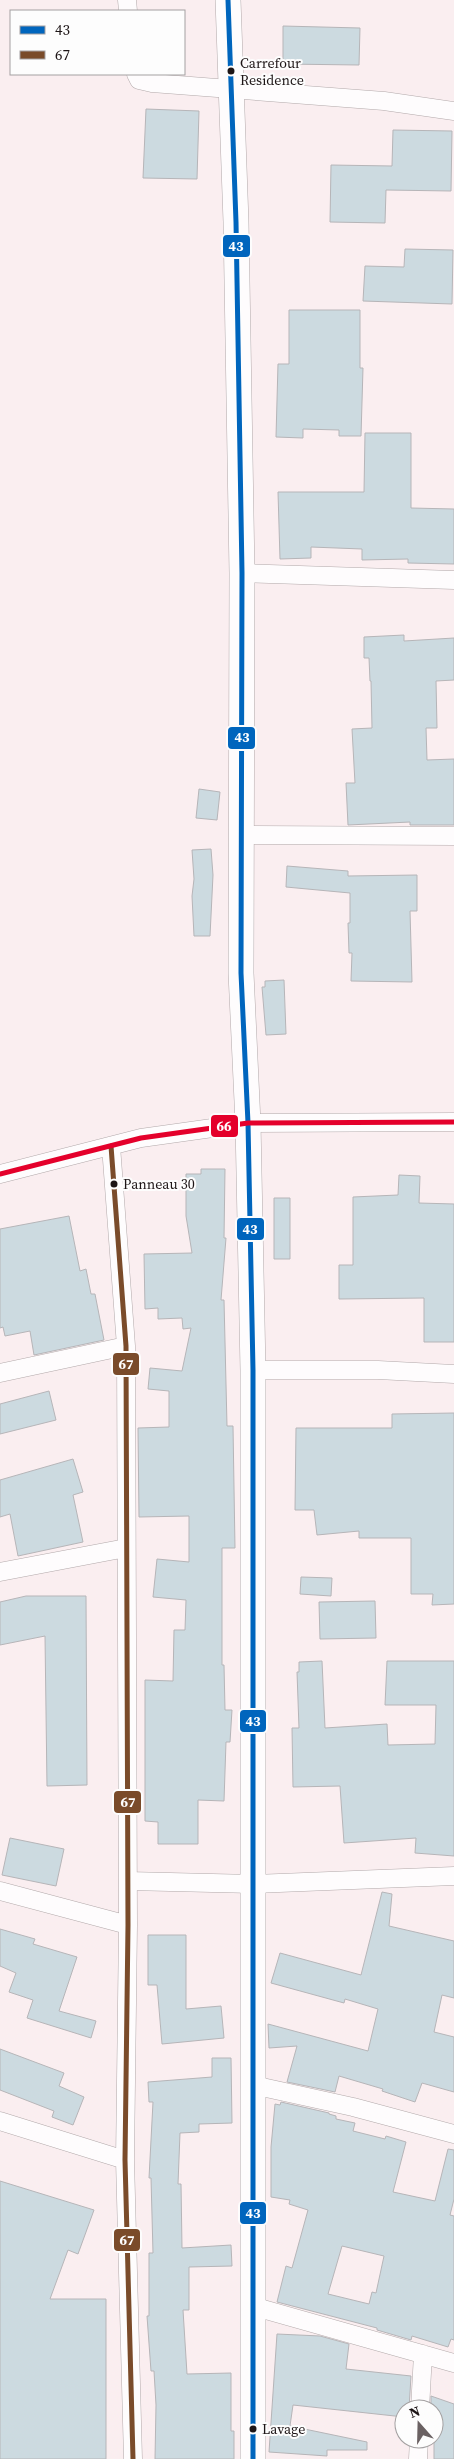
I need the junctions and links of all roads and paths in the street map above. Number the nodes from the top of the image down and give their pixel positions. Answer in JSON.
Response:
{"nodes":[{"id":1,"x":228,"y":0,"type":"edge"},
{"id":2,"x":137,"y":75,"type":"edge"},
{"id":3,"x":231,"y":88,"type":"junction"},
{"id":4,"x":454,"y":111,"type":"edge"},
{"id":5,"x":242,"y":574,"type":"junction"},
{"id":6,"x":454,"y":580,"type":"edge"},
{"id":7,"x":242,"y":835,"type":"junction"},
{"id":8,"x":454,"y":836,"type":"edge"},
{"id":9,"x":454,"y":1122,"type":"edge"},
{"id":10,"x":248,"y":1123,"type":"junction"},
{"id":11,"x":110,"y":1146,"type":"junction"},
{"id":12,"x":0,"y":1174,"type":"edge"},
{"id":13,"x":126,"y":1346,"type":"junction"},
{"id":14,"x":253,"y":1370,"type":"junction"},
{"id":15,"x":0,"y":1373,"type":"edge"},
{"id":16,"x":454,"y":1374,"type":"edge"},
{"id":17,"x":126,"y":1548,"type":"junction"},
{"id":18,"x":0,"y":1572,"type":"edge"},
{"id":19,"x":454,"y":1876,"type":"edge"},
{"id":20,"x":128,"y":1881,"type":"junction"},
{"id":21,"x":254,"y":1884,"type":"junction"},
{"id":22,"x":0,"y":1891,"type":"edge"},
{"id":23,"x":128,"y":1926,"type":"junction"},
{"id":24,"x":254,"y":2085,"type":"junction"},
{"id":25,"x":0,"y":2121,"type":"edge"},
{"id":26,"x":454,"y":2134,"type":"edge"},
{"id":27,"x":126,"y":2160,"type":"junction"},
{"id":28,"x":252,"y":2306,"type":"junction"},
{"id":29,"x":423,"y":2354,"type":"junction"},
{"id":30,"x":454,"y":2363,"type":"edge"},
{"id":31,"x":421,"y":2399,"type":"edge"},
{"id":32,"x":133,"y":2459,"type":"edge"},
{"id":33,"x":253,"y":2459,"type":"edge"}],
"edges":[{"from":1,"to":3,"type":"street"},
{"from":2,"to":3,"type":"street"},
{"from":3,"to":4,"type":"street"},
{"from":3,"to":5,"type":"street"},
{"from":5,"to":6,"type":"street"},
{"from":5,"to":7,"type":"street"},
{"from":7,"to":8,"type":"street"},
{"from":7,"to":10,"type":"street"},
{"from":9,"to":10,"type":"street"},
{"from":10,"to":11,"type":"street"},
{"from":10,"to":14,"type":"street"},
{"from":11,"to":12,"type":"street"},
{"from":11,"to":13,"type":"street"},
{"from":13,"to":15,"type":"street"},
{"from":13,"to":17,"type":"street"},
{"from":14,"to":16,"type":"street"},
{"from":14,"to":21,"type":"street"},
{"from":17,"to":18,"type":"street"},
{"from":17,"to":20,"type":"street"},
{"from":19,"to":21,"type":"street"},
{"from":20,"to":21,"type":"street"},
{"from":20,"to":23,"type":"street"},
{"from":21,"to":24,"type":"street"},
{"from":22,"to":23,"type":"street"},
{"from":23,"to":27,"type":"street"},
{"from":24,"to":26,"type":"street"},
{"from":24,"to":28,"type":"street"},
{"from":25,"to":27,"type":"street"},
{"from":27,"to":32,"type":"street"},
{"from":28,"to":29,"type":"street"},
{"from":28,"to":33,"type":"street"},
{"from":29,"to":30,"type":"street"},
{"from":29,"to":31,"type":"street"}]}
